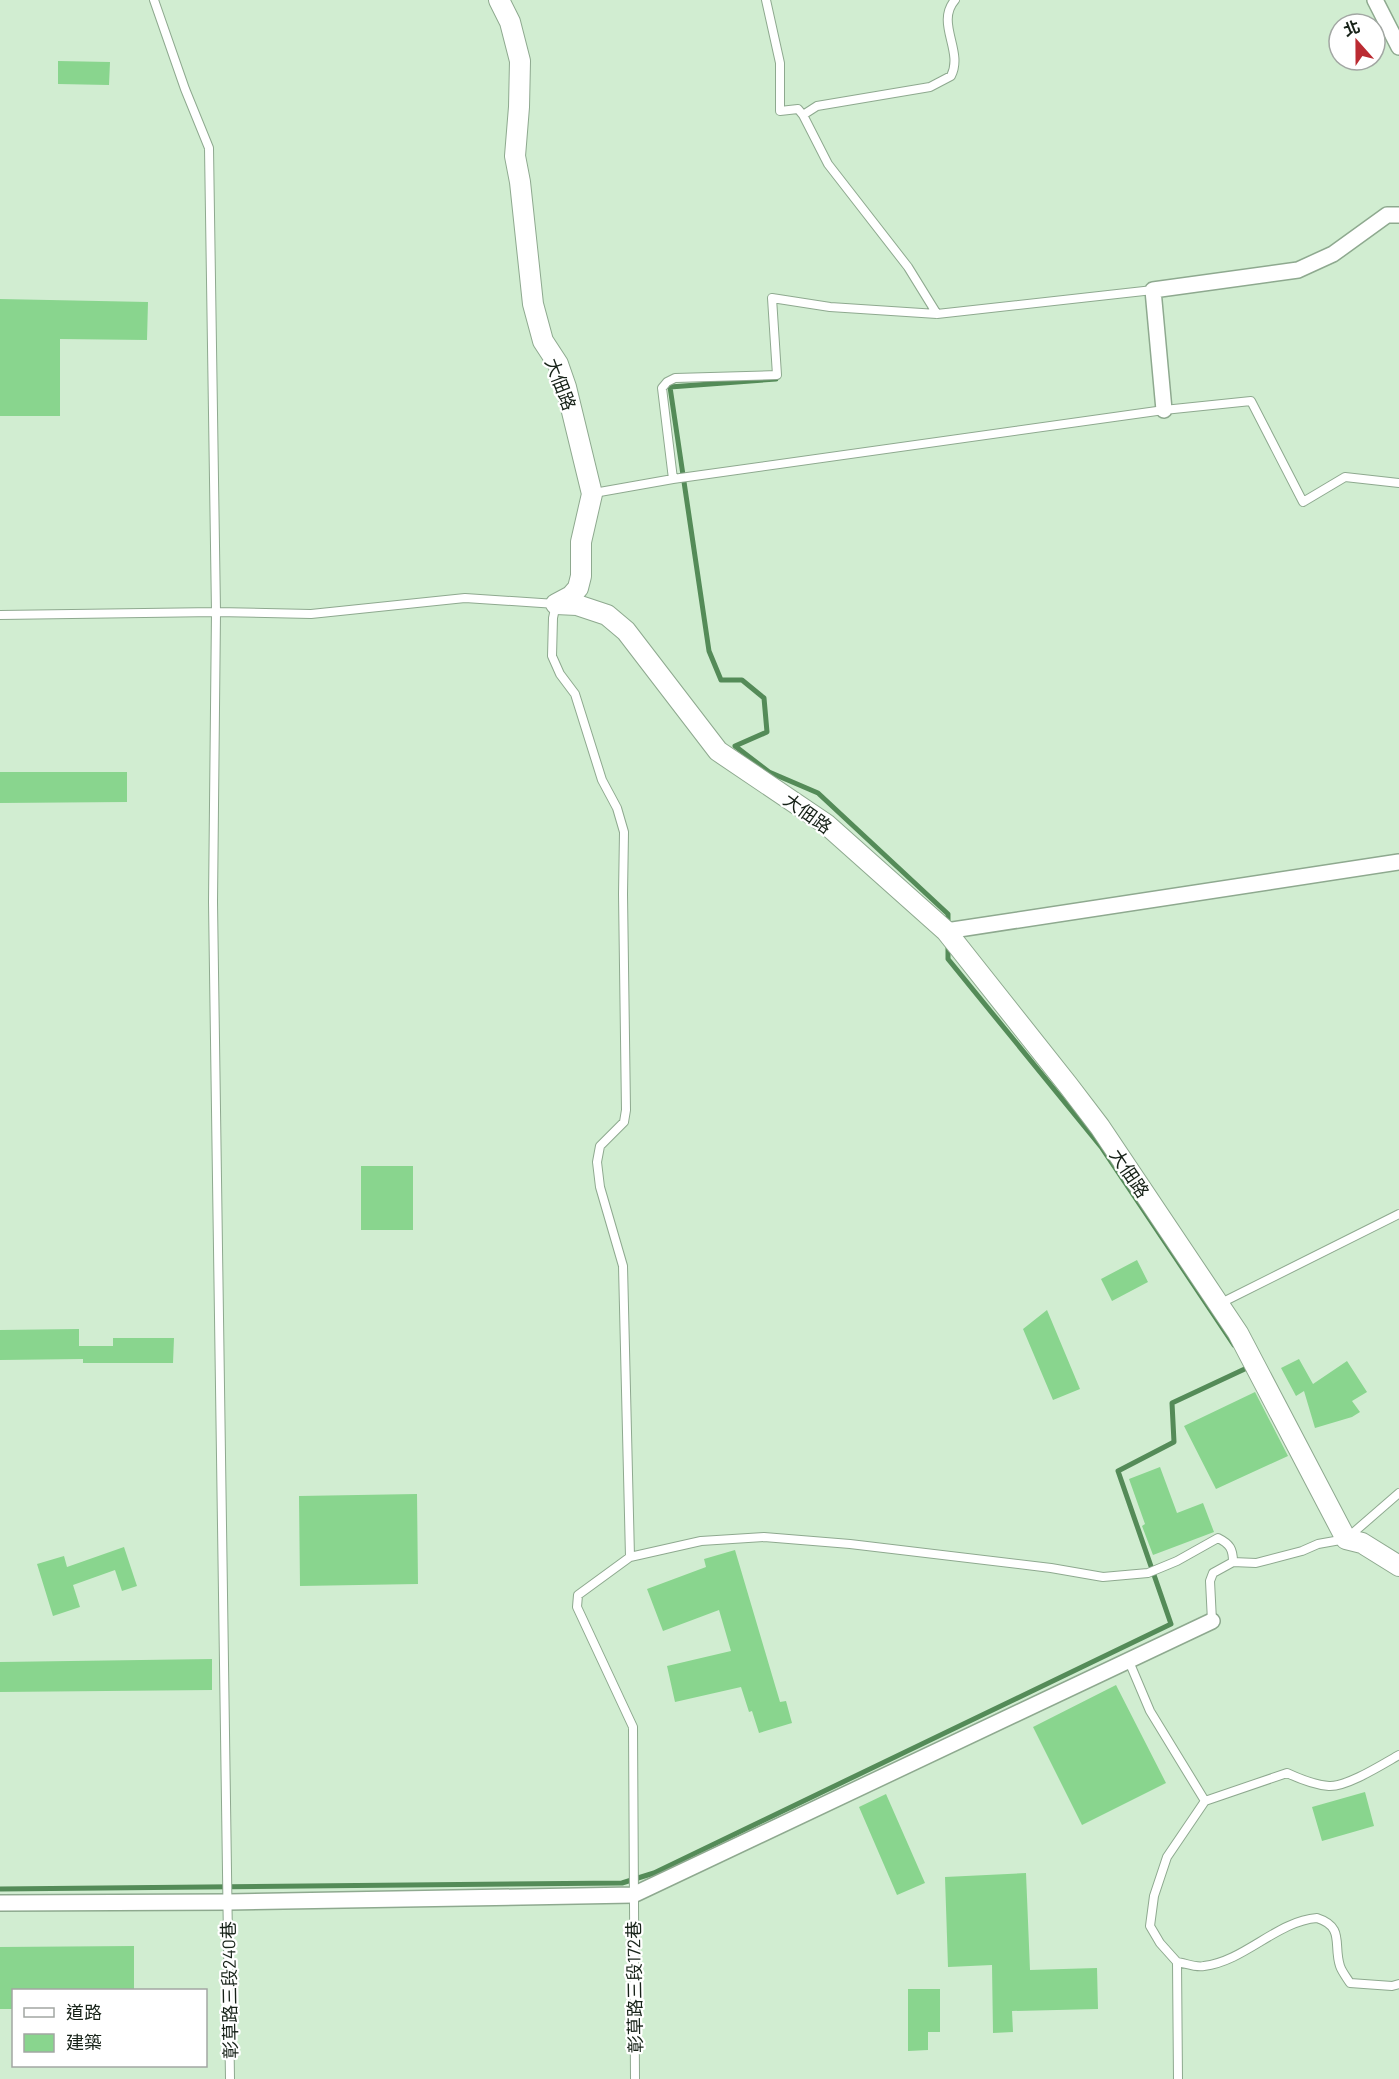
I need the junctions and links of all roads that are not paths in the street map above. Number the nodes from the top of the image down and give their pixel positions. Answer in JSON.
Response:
{"nodes":[{"id":1,"x":154,"y":0,"type":"edge"},
{"id":2,"x":499,"y":0,"type":"edge"},
{"id":3,"x":766,"y":0,"type":"edge"},
{"id":4,"x":955,"y":0,"type":"edge"},
{"id":5,"x":1375,"y":0,"type":"edge"},
{"id":6,"x":1399,"y":47,"type":"edge"},
{"id":7,"x":803,"y":115,"type":"junction"},
{"id":8,"x":1399,"y":215,"type":"edge"},
{"id":9,"x":1153,"y":290,"type":"junction"},
{"id":10,"x":937,"y":314,"type":"junction"},
{"id":11,"x":1164,"y":410,"type":"junction"},
{"id":12,"x":673,"y":479,"type":"junction"},
{"id":13,"x":1399,"y":483,"type":"edge"},
{"id":14,"x":592,"y":494,"type":"junction"},
{"id":15,"x":556,"y":604,"type":"junction"},
{"id":16,"x":216,"y":612,"type":"junction"},
{"id":17,"x":0,"y":615,"type":"edge"},
{"id":18,"x":1399,"y":862,"type":"edge"},
{"id":19,"x":946,"y":931,"type":"junction"},
{"id":20,"x":1399,"y":1214,"type":"edge"},
{"id":21,"x":1218,"y":1305,"type":"junction"},
{"id":22,"x":1399,"y":1493,"type":"edge"},
{"id":23,"x":1346,"y":1539,"type":"junction"},
{"id":24,"x":630,"y":1557,"type":"junction"},
{"id":25,"x":1233,"y":1562,"type":"junction"},
{"id":26,"x":1399,"y":1566,"type":"edge"},
{"id":27,"x":1212,"y":1621,"type":"joint"},
{"id":28,"x":1128,"y":1659,"type":"junction"},
{"id":29,"x":1399,"y":1755,"type":"edge"},
{"id":30,"x":1205,"y":1801,"type":"junction"},
{"id":31,"x":633,"y":1894,"type":"junction"},
{"id":32,"x":228,"y":1902,"type":"junction"},
{"id":33,"x":0,"y":1903,"type":"edge"},
{"id":34,"x":1177,"y":1962,"type":"junction"},
{"id":35,"x":1399,"y":1984,"type":"edge"},
{"id":36,"x":230,"y":2079,"type":"edge"},
{"id":37,"x":635,"y":2079,"type":"edge"},
{"id":38,"x":1178,"y":2079,"type":"edge"}],
"edges":[{"from":1,"to":16,"type":"lane","name":"彰草路三段240巷"},
{"from":2,"to":14,"type":"street","name":"大佃路"},
{"from":3,"to":7,"type":"lane"},
{"from":4,"to":7,"type":"lane"},
{"from":5,"to":6,"type":"street"},
{"from":7,"to":10,"type":"lane"},
{"from":8,"to":9,"type":"street"},
{"from":9,"to":10,"type":"lane"},
{"from":9,"to":11,"type":"street"},
{"from":10,"to":12,"type":"lane"},
{"from":11,"to":12,"type":"lane"},
{"from":11,"to":13,"type":"lane"},
{"from":12,"to":14,"type":"lane"},
{"from":14,"to":15,"type":"street","name":"大佃路"},
{"from":15,"to":16,"type":"lane"},
{"from":15,"to":19,"type":"street","name":"大佃路"},
{"from":15,"to":24,"type":"lane"},
{"from":16,"to":17,"type":"lane"},
{"from":16,"to":32,"type":"lane","name":"彰草路三段240巷"},
{"from":18,"to":19,"type":"street"},
{"from":19,"to":21,"type":"street","name":"大佃路"},
{"from":20,"to":21,"type":"lane"},
{"from":21,"to":23,"type":"street","name":"大佃路"},
{"from":22,"to":23,"type":"lane"},
{"from":23,"to":25,"type":"lane"},
{"from":23,"to":26,"type":"street"},
{"from":24,"to":25,"type":"lane"},
{"from":24,"to":31,"type":"lane","name":"彰草路三段172巷"},
{"from":25,"to":27,"type":"lane"},
{"from":27,"to":28,"type":"street"},
{"from":28,"to":30,"type":"lane"},
{"from":28,"to":31,"type":"street"},
{"from":29,"to":30,"type":"lane"},
{"from":30,"to":34,"type":"lane"},
{"from":31,"to":32,"type":"street"},
{"from":31,"to":37,"type":"lane","name":"彰草路三段172巷"},
{"from":32,"to":33,"type":"street"},
{"from":32,"to":36,"type":"lane","name":"彰草路三段240巷"},
{"from":34,"to":35,"type":"lane"},
{"from":34,"to":38,"type":"lane"}]}
